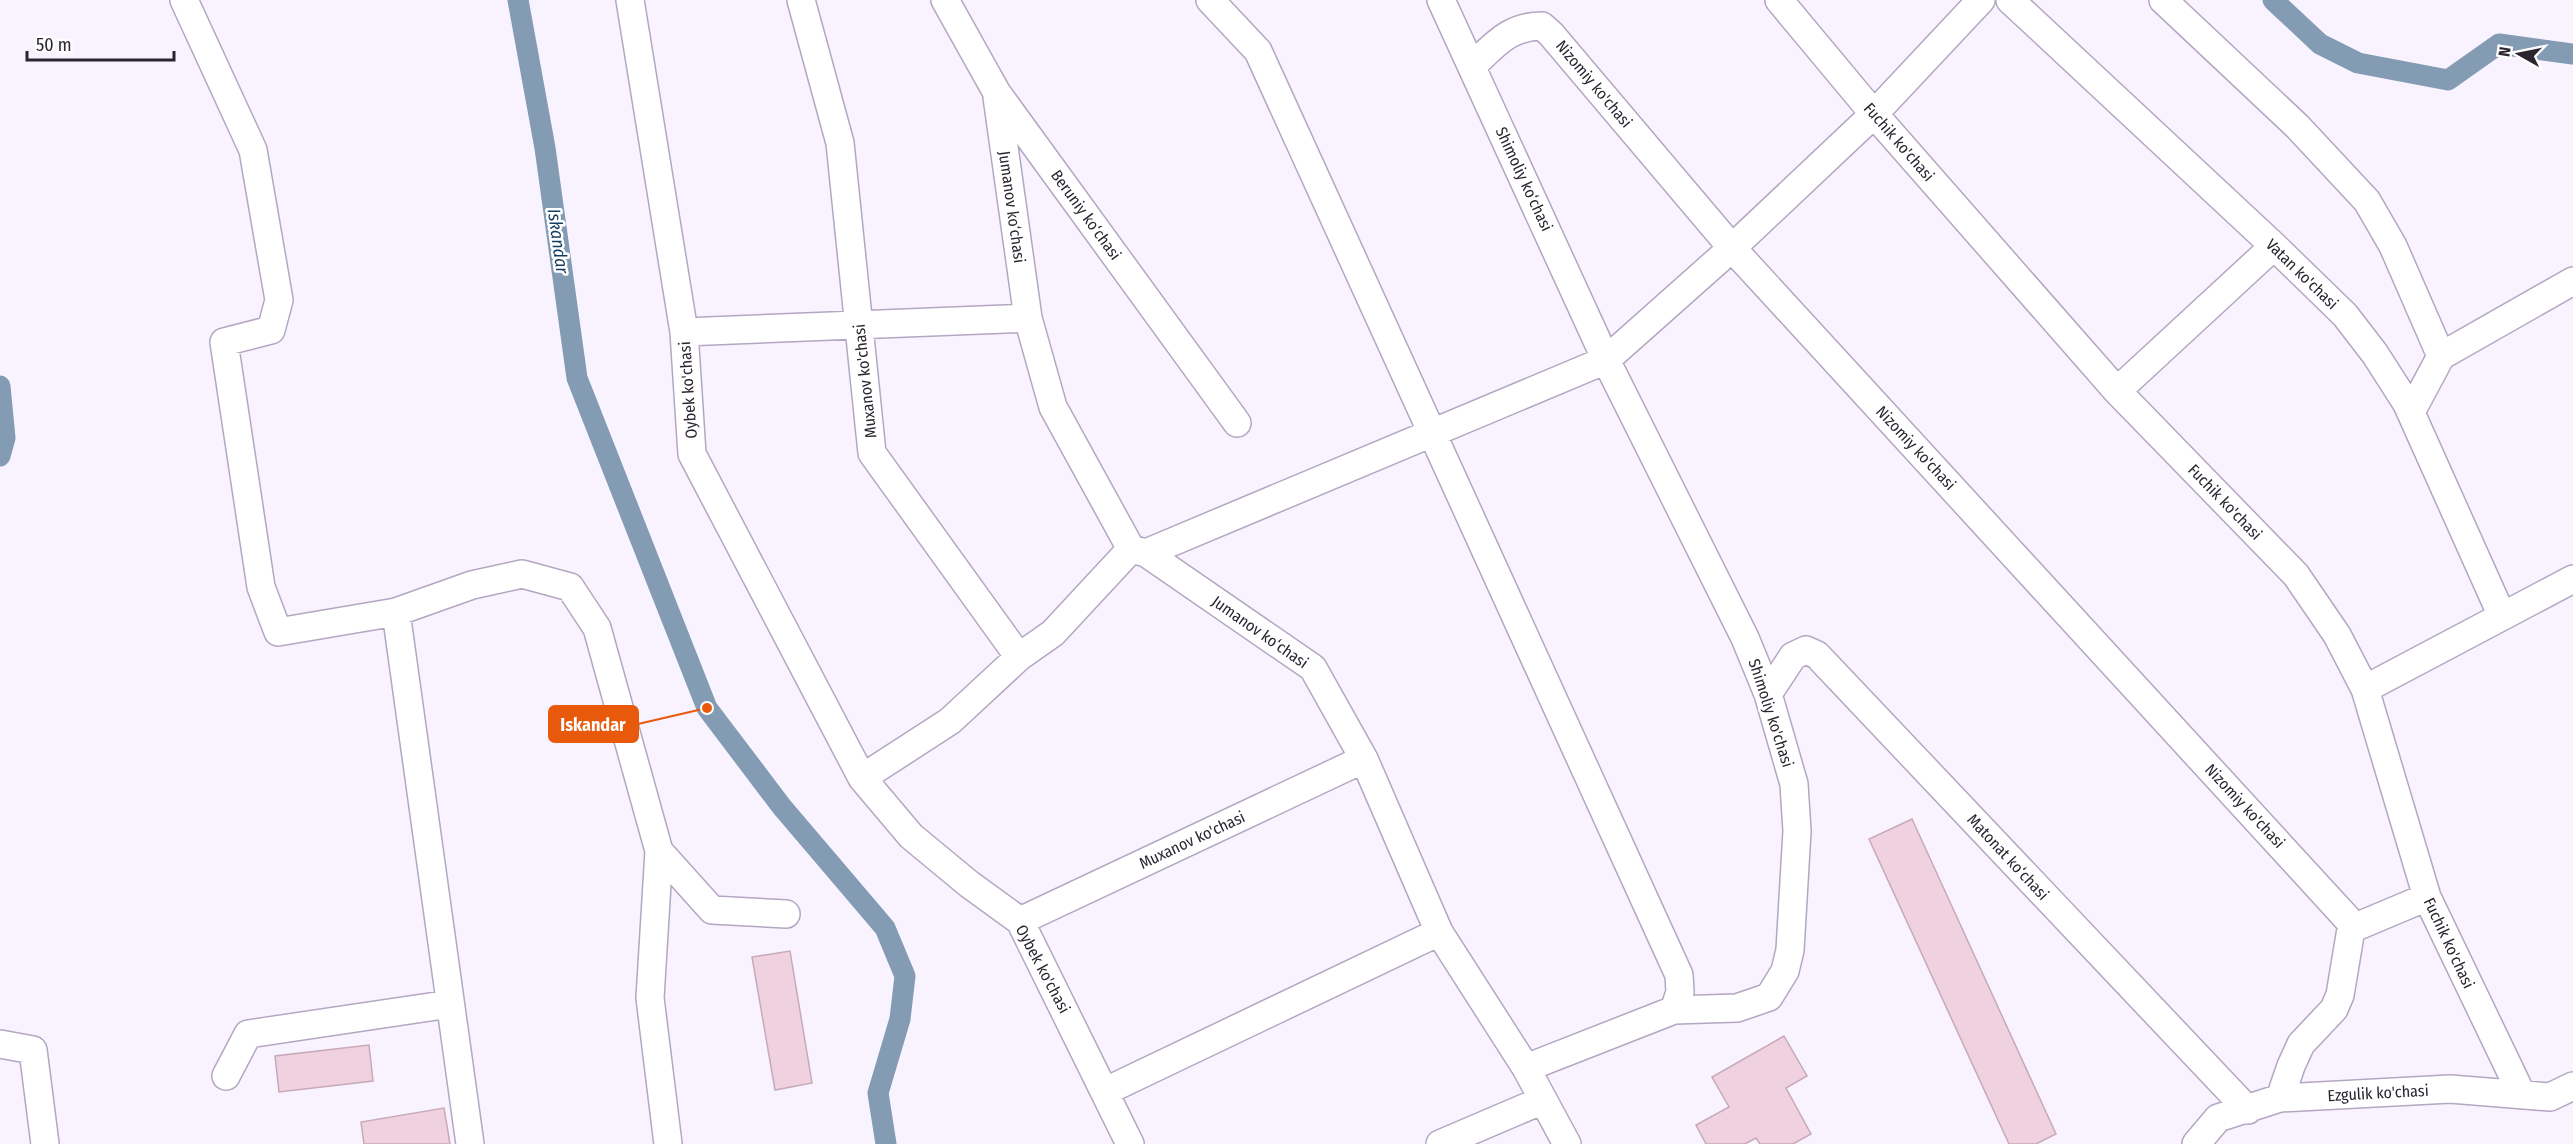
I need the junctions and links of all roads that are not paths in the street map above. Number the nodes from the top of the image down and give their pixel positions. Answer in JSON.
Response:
{"nodes":[{"id":1,"x":184,"y":0,"type":"edge"},
{"id":2,"x":630,"y":0,"type":"edge"},
{"id":3,"x":801,"y":0,"type":"edge"},
{"id":4,"x":945,"y":0,"type":"edge"},
{"id":5,"x":1210,"y":0,"type":"edge"},
{"id":6,"x":1441,"y":0,"type":"edge"},
{"id":7,"x":1779,"y":0,"type":"edge"},
{"id":8,"x":1981,"y":0,"type":"edge"},
{"id":9,"x":2010,"y":0,"type":"edge"},
{"id":10,"x":2163,"y":0,"type":"edge"},
{"id":11,"x":1472,"y":66,"type":"junction"},
{"id":12,"x":997,"y":93,"type":"junction"},
{"id":13,"x":1874,"y":114,"type":"junction"},
{"id":14,"x":2274,"y":246,"type":"junction"},
{"id":15,"x":1732,"y":248,"type":"junction"},
{"id":16,"x":2573,"y":281,"type":"edge"},
{"id":17,"x":1028,"y":318,"type":"junction"},
{"id":18,"x":860,"y":323,"type":"junction"},
{"id":19,"x":684,"y":332,"type":"junction"},
{"id":20,"x":2441,"y":356,"type":"junction"},
{"id":21,"x":1606,"y":360,"type":"junction"},
{"id":22,"x":2117,"y":391,"type":"junction"},
{"id":23,"x":2411,"y":412,"type":"junction"},
{"id":24,"x":1237,"y":423,"type":"dead end"},
{"id":25,"x":1430,"y":434,"type":"junction"},
{"id":26,"x":1139,"y":551,"type":"junction"},
{"id":27,"x":2573,"y":579,"type":"edge"},
{"id":28,"x":396,"y":612,"type":"junction"},
{"id":29,"x":2502,"y":616,"type":"junction"},
{"id":30,"x":1019,"y":657,"type":"junction"},
{"id":31,"x":2365,"y":689,"type":"junction"},
{"id":32,"x":1768,"y":694,"type":"junction"},
{"id":33,"x":1364,"y":759,"type":"junction"},
{"id":34,"x":862,"y":778,"type":"junction"},
{"id":35,"x":659,"y":851,"type":"junction"},
{"id":36,"x":2427,"y":897,"type":"junction"},
{"id":37,"x":786,"y":914,"type":"dead end"},
{"id":38,"x":1020,"y":921,"type":"junction"},
{"id":39,"x":2354,"y":926,"type":"junction"},
{"id":40,"x":1439,"y":932,"type":"junction"},
{"id":41,"x":450,"y":1004,"type":"junction"},
{"id":42,"x":1674,"y":1010,"type":"junction"},
{"id":43,"x":0,"y":1044,"type":"edge"},
{"id":44,"x":1526,"y":1068,"type":"junction"},
{"id":45,"x":226,"y":1076,"type":"dead end"},
{"id":46,"x":2573,"y":1086,"type":"edge"},
{"id":47,"x":1106,"y":1091,"type":"junction"},
{"id":48,"x":2522,"y":1095,"type":"junction"},
{"id":49,"x":2280,"y":1098,"type":"junction"},
{"id":50,"x":1543,"y":1100,"type":"junction"},
{"id":51,"x":2248,"y":1110,"type":"junction"},
{"id":52,"x":45,"y":1144,"type":"edge"},
{"id":53,"x":470,"y":1144,"type":"edge"},
{"id":54,"x":668,"y":1144,"type":"edge"},
{"id":55,"x":1130,"y":1144,"type":"edge"},
{"id":56,"x":1440,"y":1144,"type":"edge"},
{"id":57,"x":1567,"y":1144,"type":"edge"},
{"id":58,"x":2196,"y":1144,"type":"edge"}],
"edges":[{"from":1,"to":28,"type":"street"},
{"from":2,"to":19,"type":"street","name":"Oybek ko'chasi"},
{"from":3,"to":18,"type":"street","name":"Muxanov ko'chasi"},
{"from":4,"to":12,"type":"street","name":"Beruniy ko‘chasi"},
{"from":5,"to":25,"type":"street"},
{"from":6,"to":11,"type":"street","name":"Shimoliy ko‘chasi"},
{"from":7,"to":13,"type":"street","name":"Fuchik ko'chasi"},
{"from":8,"to":13,"type":"street"},
{"from":9,"to":14,"type":"street","name":"Vatan ko'chasi"},
{"from":10,"to":20,"type":"street"},
{"from":11,"to":15,"type":"street","name":"Nizomiy ko'chasi"},
{"from":11,"to":21,"type":"street","name":"Shimoliy ko‘chasi"},
{"from":12,"to":17,"type":"street","name":"Jumanov ko‘chasi"},
{"from":12,"to":24,"type":"street","name":"Beruniy ko‘chasi"},
{"from":13,"to":15,"type":"street"},
{"from":13,"to":22,"type":"street","name":"Fuchik ko'chasi"},
{"from":14,"to":22,"type":"street"},
{"from":14,"to":23,"type":"street","name":"Vatan ko'chasi"},
{"from":15,"to":21,"type":"street"},
{"from":15,"to":39,"type":"street","name":"Nizomiy ko'chasi"},
{"from":16,"to":20,"type":"street"},
{"from":17,"to":18,"type":"street"},
{"from":17,"to":26,"type":"street","name":"Jumanov ko‘chasi"},
{"from":18,"to":19,"type":"street"},
{"from":18,"to":30,"type":"street","name":"Muxanov ko'chasi"},
{"from":19,"to":34,"type":"street","name":"Oybek ko'chasi"},
{"from":20,"to":23,"type":"street"},
{"from":21,"to":25,"type":"street"},
{"from":21,"to":32,"type":"street","name":"Shimoliy ko'chasi"},
{"from":22,"to":31,"type":"street","name":"Fuchik ko'chasi"},
{"from":23,"to":29,"type":"street","name":"Vatan ko'chasi"},
{"from":25,"to":26,"type":"street"},
{"from":25,"to":42,"type":"street"},
{"from":26,"to":30,"type":"street"},
{"from":26,"to":33,"type":"street","name":"Jumanov ko‘chasi"},
{"from":27,"to":29,"type":"street"},
{"from":28,"to":35,"type":"street"},
{"from":28,"to":41,"type":"street"},
{"from":29,"to":31,"type":"street"},
{"from":30,"to":34,"type":"street"},
{"from":31,"to":36,"type":"street","name":"Fuchik ko'chasi"},
{"from":32,"to":42,"type":"street","name":"Shimoliy ko'chasi"},
{"from":32,"to":51,"type":"street","name":"Matonat ko‘chasi"},
{"from":33,"to":38,"type":"street","name":"Muxanov ko'chasi"},
{"from":33,"to":40,"type":"street","name":"Jumanov ko‘chasi"},
{"from":34,"to":38,"type":"street","name":"Oybek ko'chasi"},
{"from":35,"to":37,"type":"street"},
{"from":35,"to":54,"type":"street"},
{"from":36,"to":39,"type":"street"},
{"from":36,"to":48,"type":"street","name":"Fuchik ko'chasi"},
{"from":38,"to":47,"type":"street","name":"Oybek ko'chasi"},
{"from":39,"to":49,"type":"street"},
{"from":40,"to":44,"type":"street","name":"Jumanov ko‘chasi"},
{"from":40,"to":47,"type":"street"},
{"from":41,"to":45,"type":"street"},
{"from":41,"to":53,"type":"street"},
{"from":42,"to":44,"type":"street","name":"Shimoliy ko'chasi"},
{"from":43,"to":52,"type":"street"},
{"from":44,"to":50,"type":"street","name":"Jumanov ko‘chasi"},
{"from":46,"to":48,"type":"street","name":"Ezgulik ko'chasi"},
{"from":47,"to":55,"type":"street","name":"Oybek ko'chasi"},
{"from":48,"to":49,"type":"street","name":"Ezgulik ko'chasi"},
{"from":49,"to":51,"type":"street","name":"Ezgulik ko'chasi"},
{"from":50,"to":56,"type":"street"},
{"from":50,"to":57,"type":"street","name":"Jumanov ko‘chasi"},
{"from":51,"to":58,"type":"street","name":"Ezgulik ko'chasi"}]}
